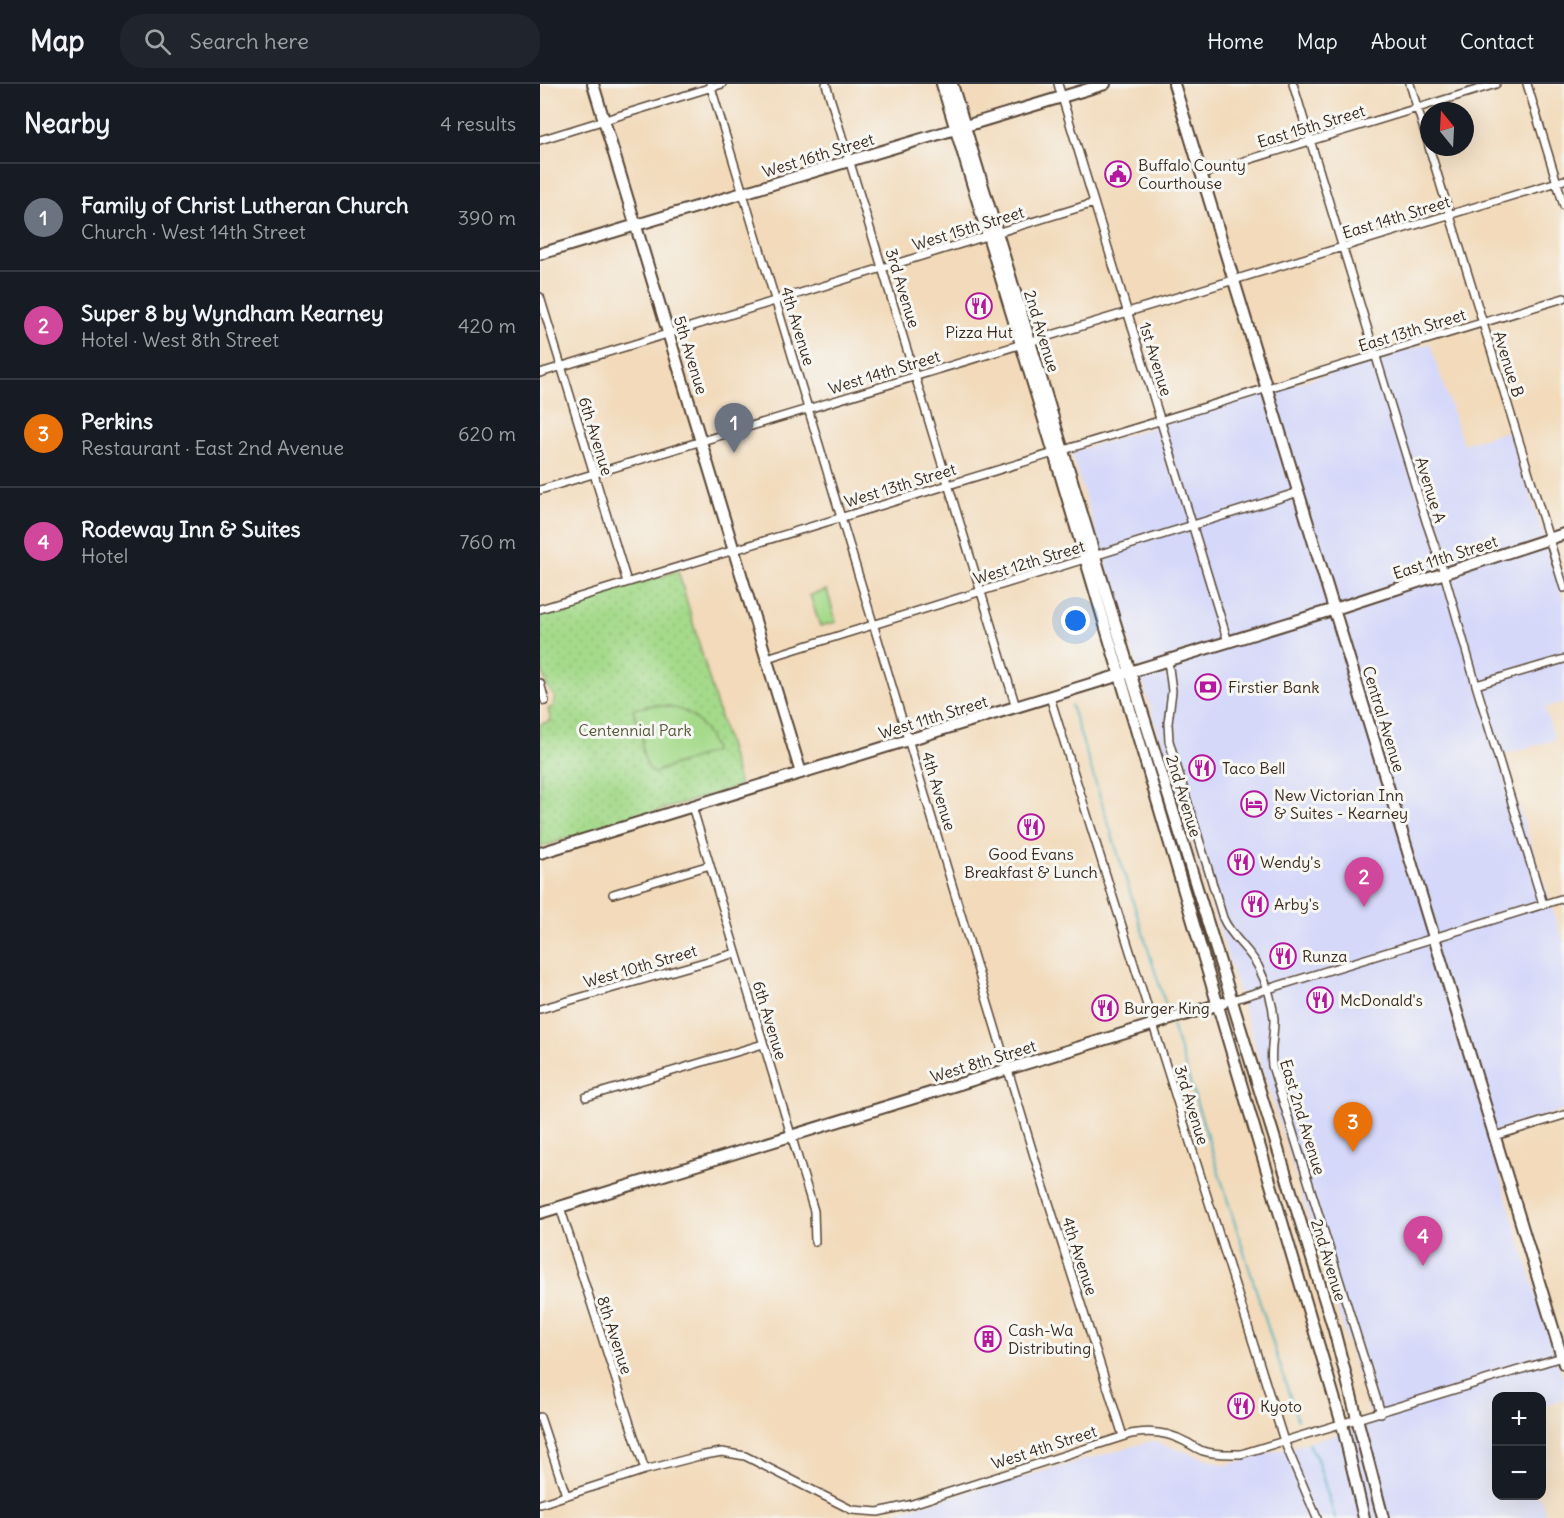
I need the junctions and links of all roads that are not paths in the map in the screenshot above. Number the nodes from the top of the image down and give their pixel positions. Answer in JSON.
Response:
{"nodes":[{"id":1,"x":593,"y":84,"type":"edge"},
{"id":2,"x":722,"y":84,"type":"edge"},
{"id":3,"x":826,"y":84,"type":"edge"},
{"id":4,"x":942,"y":84,"type":"edge"},
{"id":5,"x":952,"y":84,"type":"edge"},
{"id":6,"x":1058,"y":84,"type":"edge"},
{"id":7,"x":1105,"y":84,"type":"edge"},
{"id":8,"x":1174,"y":84,"type":"edge"},
{"id":9,"x":1293,"y":84,"type":"edge"},
{"id":10,"x":1410,"y":84,"type":"edge"},
{"id":11,"x":1496,"y":84,"type":"edge"},
{"id":12,"x":1527,"y":84,"type":"edge"},
{"id":13,"x":710,"y":86,"type":"edge"},
{"id":14,"x":1062,"y":97,"type":"junction"},
{"id":15,"x":1417,"y":108,"type":"junction"},
{"id":16,"x":1420,"y":118,"type":"edge"},
{"id":17,"x":604,"y":120,"type":"junction"},
{"id":18,"x":960,"y":128,"type":"junction"},
{"id":19,"x":540,"y":140,"type":"edge"},
{"id":20,"x":1310,"y":141,"type":"junction"},
{"id":21,"x":1432,"y":156,"type":"edge"},
{"id":22,"x":850,"y":161,"type":"junction"},
{"id":23,"x":1202,"y":174,"type":"junction"},
{"id":24,"x":1560,"y":181,"type":"edge"},
{"id":25,"x":743,"y":193,"type":"junction"},
{"id":26,"x":1094,"y":204,"type":"junction"},
{"id":27,"x":1564,"y":206,"type":"edge"},
{"id":28,"x":1450,"y":215,"type":"junction"},
{"id":29,"x":636,"y":225,"type":"junction"},
{"id":30,"x":992,"y":235,"type":"junction"},
{"id":31,"x":1342,"y":247,"type":"junction"},
{"id":32,"x":540,"y":254,"type":"edge"},
{"id":33,"x":882,"y":268,"type":"junction"},
{"id":34,"x":1235,"y":280,"type":"junction"},
{"id":35,"x":540,"y":297,"type":"edge"},
{"id":36,"x":1564,"y":298,"type":"edge"},
{"id":37,"x":776,"y":301,"type":"junction"},
{"id":38,"x":1128,"y":313,"type":"junction"},
{"id":39,"x":1483,"y":323,"type":"junction"},
{"id":40,"x":669,"y":333,"type":"junction"},
{"id":41,"x":1025,"y":344,"type":"junction"},
{"id":42,"x":1375,"y":355,"type":"junction"},
{"id":43,"x":561,"y":366,"type":"junction"},
{"id":44,"x":540,"y":373,"type":"edge"},
{"id":45,"x":915,"y":377,"type":"junction"},
{"id":46,"x":1268,"y":388,"type":"junction"},
{"id":47,"x":809,"y":409,"type":"junction"},
{"id":48,"x":1161,"y":421,"type":"junction"},
{"id":49,"x":701,"y":441,"type":"junction"},
{"id":50,"x":1058,"y":452,"type":"junction"},
{"id":51,"x":594,"y":474,"type":"junction"},
{"id":52,"x":948,"y":485,"type":"junction"},
{"id":53,"x":540,"y":490,"type":"edge"},
{"id":54,"x":1299,"y":492,"type":"junction"},
{"id":55,"x":842,"y":517,"type":"junction"},
{"id":56,"x":1193,"y":525,"type":"junction"},
{"id":57,"x":1564,"y":534,"type":"edge"},
{"id":58,"x":1550,"y":538,"type":"junction"},
{"id":59,"x":734,"y":550,"type":"junction"},
{"id":60,"x":1089,"y":557,"type":"junction"},
{"id":61,"x":1444,"y":573,"type":"junction"},
{"id":62,"x":627,"y":582,"type":"junction"},
{"id":63,"x":1564,"y":588,"type":"edge"},
{"id":64,"x":981,"y":591,"type":"junction"},
{"id":65,"x":540,"y":609,"type":"edge"},
{"id":66,"x":1335,"y":609,"type":"junction"},
{"id":67,"x":874,"y":624,"type":"junction"},
{"id":68,"x":1228,"y":642,"type":"junction"},
{"id":69,"x":766,"y":658,"type":"junction"},
{"id":70,"x":1564,"y":659,"type":"edge"},
{"id":71,"x":1168,"y":660,"type":"junction"},
{"id":72,"x":1124,"y":674,"type":"junction"},
{"id":73,"x":540,"y":683,"type":"edge"},
{"id":74,"x":1476,"y":686,"type":"junction"},
{"id":75,"x":1050,"y":696,"type":"junction"},
{"id":76,"x":546,"y":701,"type":"dead end"},
{"id":77,"x":1016,"y":707,"type":"junction"},
{"id":78,"x":909,"y":740,"type":"junction"},
{"id":79,"x":801,"y":773,"type":"junction"},
{"id":80,"x":692,"y":806,"type":"junction"},
{"id":81,"x":540,"y":853,"type":"edge"},
{"id":82,"x":710,"y":865,"type":"junction"},
{"id":83,"x":613,"y":894,"type":"dead end"},
{"id":84,"x":1564,"y":897,"type":"edge"},
{"id":85,"x":1543,"y":904,"type":"junction"},
{"id":86,"x":1435,"y":938,"type":"junction"},
{"id":87,"x":736,"y":953,"type":"junction"},
{"id":88,"x":1267,"y":989,"type":"junction"},
{"id":89,"x":1232,"y":1000,"type":"junction"},
{"id":90,"x":1217,"y":1004,"type":"junction"},
{"id":91,"x":540,"y":1009,"type":"edge"},
{"id":92,"x":1153,"y":1024,"type":"junction"},
{"id":93,"x":764,"y":1044,"type":"junction"},
{"id":94,"x":1009,"y":1068,"type":"junction"},
{"id":95,"x":586,"y":1097,"type":"dead end"},
{"id":96,"x":1564,"y":1115,"type":"edge"},
{"id":97,"x":791,"y":1135,"type":"junction"},
{"id":98,"x":1495,"y":1136,"type":"junction"},
{"id":99,"x":560,"y":1207,"type":"junction"},
{"id":100,"x":540,"y":1213,"type":"edge"},
{"id":101,"x":815,"y":1242,"type":"dead end"},
{"id":102,"x":1563,"y":1360,"type":"edge"},
{"id":103,"x":1381,"y":1413,"type":"junction"},
{"id":104,"x":540,"y":1417,"type":"edge"},
{"id":105,"x":1359,"y":1419,"type":"junction"},
{"id":106,"x":1342,"y":1424,"type":"junction"},
{"id":107,"x":1123,"y":1436,"type":"junction"},
{"id":108,"x":1284,"y":1441,"type":"junction"},
{"id":109,"x":645,"y":1470,"type":"junction"},
{"id":110,"x":566,"y":1496,"type":"junction"},
{"id":111,"x":540,"y":1504,"type":"edge"},
{"id":112,"x":1317,"y":1518,"type":"edge"},
{"id":113,"x":1364,"y":1518,"type":"edge"},
{"id":114,"x":1383,"y":1518,"type":"edge"}],
"edges":[{"from":1,"to":17,"type":"main road","name":"5th Avenue"},
{"from":2,"to":13,"type":"street"},
{"from":3,"to":22,"type":"street","name":"3rd Avenue"},
{"from":4,"to":18,"type":"main road","name":"2nd Avenue"},
{"from":5,"to":18,"type":"main road","name":"2nd Avenue"},
{"from":6,"to":14,"type":"street","name":"1st Avenue"},
{"from":7,"to":14,"type":"main road","name":"West 16th Street"},
{"from":8,"to":23,"type":"main road","name":"Central Avenue"},
{"from":9,"to":20,"type":"street","name":"Avenue A"},
{"from":10,"to":15,"type":"street","name":"Avenue B"},
{"from":11,"to":15,"type":"street","name":"East 15th Street"},
{"from":12,"to":24,"type":"street"},
{"from":13,"to":17,"type":"street"},
{"from":13,"to":25,"type":"street","name":"4th Avenue"},
{"from":14,"to":18,"type":"main road","name":"West 16th Street"},
{"from":14,"to":26,"type":"street","name":"1st Avenue"},
{"from":15,"to":16,"type":"street","name":"Avenue B"},
{"from":15,"to":20,"type":"street","name":"East 15th Street"},
{"from":17,"to":19,"type":"street"},
{"from":17,"to":29,"type":"main road","name":"5th Avenue"},
{"from":18,"to":22,"type":"main road","name":"West 16th Street"},
{"from":18,"to":30,"type":"main road","name":"2nd Avenue"},
{"from":20,"to":23,"type":"street","name":"East 15th Street"},
{"from":20,"to":31,"type":"street","name":"Avenue A"},
{"from":21,"to":28,"type":"street","name":"Avenue B"},
{"from":22,"to":25,"type":"main road","name":"West 16th Street"},
{"from":22,"to":33,"type":"street","name":"3rd Avenue"},
{"from":23,"to":34,"type":"main road","name":"Central Avenue"},
{"from":24,"to":27,"type":"street"},
{"from":24,"to":28,"type":"street","name":"East 14th Street"},
{"from":25,"to":29,"type":"main road","name":"West 16th Street"},
{"from":25,"to":37,"type":"street","name":"4th Avenue"},
{"from":26,"to":30,"type":"street","name":"West 15th Street"},
{"from":26,"to":38,"type":"street","name":"1st Avenue"},
{"from":28,"to":31,"type":"street","name":"East 14th Street"},
{"from":28,"to":39,"type":"street","name":"Avenue B"},
{"from":29,"to":32,"type":"main road","name":"West 16th Street"},
{"from":29,"to":40,"type":"main road","name":"5th Avenue"},
{"from":30,"to":33,"type":"street","name":"West 15th Street"},
{"from":30,"to":41,"type":"main road","name":"2nd Avenue"},
{"from":31,"to":34,"type":"street","name":"East 14th Street"},
{"from":31,"to":42,"type":"street","name":"Avenue A"},
{"from":33,"to":37,"type":"street","name":"West 15th Street"},
{"from":33,"to":45,"type":"street","name":"3rd Avenue"},
{"from":34,"to":38,"type":"street","name":"West 14th Street"},
{"from":34,"to":46,"type":"main road","name":"Central Avenue"},
{"from":35,"to":43,"type":"street","name":"6th Avenue"},
{"from":36,"to":39,"type":"street","name":"East 13th Street"},
{"from":37,"to":40,"type":"street","name":"West 15th Street"},
{"from":37,"to":47,"type":"street","name":"4th Avenue"},
{"from":38,"to":41,"type":"street","name":"West 14th Street"},
{"from":38,"to":48,"type":"street","name":"1st Avenue"},
{"from":39,"to":42,"type":"street","name":"East 13th Street"},
{"from":39,"to":58,"type":"street","name":"Avenue B"},
{"from":40,"to":43,"type":"street","name":"West 15th Street"},
{"from":40,"to":49,"type":"main road","name":"5th Avenue"},
{"from":41,"to":45,"type":"street","name":"West 14th Street"},
{"from":41,"to":50,"type":"main road","name":"2nd Avenue"},
{"from":42,"to":46,"type":"street","name":"East 13th Street"},
{"from":42,"to":61,"type":"street","name":"Avenue A"},
{"from":43,"to":44,"type":"street","name":"West 15th Street"},
{"from":43,"to":51,"type":"street","name":"6th Avenue"},
{"from":45,"to":47,"type":"street","name":"West 14th Street"},
{"from":45,"to":52,"type":"street","name":"3rd Avenue"},
{"from":46,"to":48,"type":"street","name":"West 13th Street"},
{"from":46,"to":54,"type":"main road","name":"Central Avenue"},
{"from":47,"to":49,"type":"street","name":"West 14th Street"},
{"from":47,"to":55,"type":"street","name":"4th Avenue"},
{"from":48,"to":50,"type":"street","name":"West 13th Street"},
{"from":48,"to":56,"type":"street","name":"1st Avenue"},
{"from":49,"to":51,"type":"street","name":"West 14th Street"},
{"from":49,"to":59,"type":"main road","name":"5th Avenue"},
{"from":50,"to":52,"type":"street","name":"West 13th Street"},
{"from":50,"to":60,"type":"main road","name":"2nd Avenue"},
{"from":51,"to":53,"type":"street","name":"West 14th Street"},
{"from":51,"to":62,"type":"street","name":"6th Avenue"},
{"from":52,"to":55,"type":"street","name":"West 13th Street"},
{"from":52,"to":64,"type":"street","name":"3rd Avenue"},
{"from":54,"to":56,"type":"street","name":"West 12th Street"},
{"from":54,"to":66,"type":"main road","name":"Central Avenue"},
{"from":55,"to":59,"type":"street","name":"West 13th Street"},
{"from":55,"to":67,"type":"street","name":"4th Avenue"},
{"from":56,"to":60,"type":"street","name":"West 12th Street"},
{"from":56,"to":68,"type":"street","name":"1st Avenue"},
{"from":57,"to":58,"type":"main road","name":"East 11th Street"},
{"from":58,"to":61,"type":"main road","name":"East 11th Street"},
{"from":58,"to":63,"type":"street","name":"Avenue B"},
{"from":59,"to":62,"type":"street","name":"West 13th Street"},
{"from":59,"to":69,"type":"main road","name":"5th Avenue"},
{"from":60,"to":64,"type":"street","name":"West 12th Street"},
{"from":60,"to":72,"type":"main road","name":"2nd Avenue"},
{"from":61,"to":66,"type":"main road","name":"East 11th Street"},
{"from":61,"to":74,"type":"street","name":"Avenue A"},
{"from":62,"to":65,"type":"street","name":"West 13th Street"},
{"from":64,"to":67,"type":"street","name":"West 12th Street"},
{"from":64,"to":77,"type":"street","name":"3rd Avenue"},
{"from":66,"to":68,"type":"main road","name":"West 11th Street"},
{"from":66,"to":86,"type":"main road","name":"Central Avenue"},
{"from":67,"to":69,"type":"street","name":"West 12th Street"},
{"from":67,"to":78,"type":"street","name":"4th Avenue"},
{"from":68,"to":71,"type":"main road","name":"West 11th Street"},
{"from":69,"to":79,"type":"main road","name":"5th Avenue"},
{"from":70,"to":74,"type":"street"},
{"from":71,"to":72,"type":"main road","name":"West 11th Street"},
{"from":71,"to":88,"type":"street","name":"East 2nd Avenue"},
{"from":72,"to":75,"type":"main road","name":"West 11th Street"},
{"from":72,"to":89,"type":"main road","name":"2nd Avenue"},
{"from":72,"to":90,"type":"main road","name":"2nd Avenue"},
{"from":73,"to":76,"type":"street"},
{"from":74,"to":85,"type":"street","name":"Avenue A"},
{"from":75,"to":77,"type":"main road","name":"West 11th Street"},
{"from":75,"to":92,"type":"street","name":"3rd Avenue"},
{"from":77,"to":78,"type":"main road","name":"West 11th Street"},
{"from":78,"to":79,"type":"main road","name":"West 11th Street"},
{"from":78,"to":94,"type":"street","name":"4th Avenue"},
{"from":79,"to":80,"type":"main road","name":"West 11th Street"},
{"from":80,"to":81,"type":"main road","name":"West 11th Street"},
{"from":80,"to":82,"type":"street","name":"6th Avenue"},
{"from":82,"to":83,"type":"street"},
{"from":82,"to":87,"type":"street","name":"6th Avenue"},
{"from":84,"to":85,"type":"street","name":"West 8th Street"},
{"from":85,"to":86,"type":"street","name":"West 8th Street"},
{"from":86,"to":88,"type":"street","name":"West 8th Street"},
{"from":86,"to":98,"type":"main road","name":"Central Avenue"},
{"from":87,"to":91,"type":"street","name":"West 10th Street"},
{"from":87,"to":93,"type":"street","name":"6th Avenue"},
{"from":88,"to":89,"type":"street","name":"West 8th Street"},
{"from":88,"to":103,"type":"street","name":"East 2nd Avenue"},
{"from":89,"to":90,"type":"main road","name":"West 8th Street"},
{"from":89,"to":105,"type":"main road","name":"2nd Avenue"},
{"from":90,"to":92,"type":"main road","name":"West 8th Street"},
{"from":90,"to":106,"type":"main road","name":"2nd Avenue"},
{"from":92,"to":94,"type":"main road","name":"West 8th Street"},
{"from":92,"to":108,"type":"street","name":"3rd Avenue"},
{"from":93,"to":95,"type":"street"},
{"from":93,"to":97,"type":"street","name":"6th Avenue"},
{"from":94,"to":97,"type":"main road","name":"West 8th Street"},
{"from":94,"to":107,"type":"street","name":"4th Avenue"},
{"from":96,"to":98,"type":"street"},
{"from":97,"to":99,"type":"main road","name":"West 8th Street"},
{"from":97,"to":101,"type":"street","name":"6th Avenue"},
{"from":98,"to":102,"type":"main road","name":"Central Avenue"},
{"from":99,"to":100,"type":"main road","name":"West 8th Street"},
{"from":99,"to":109,"type":"street","name":"8th Avenue"},
{"from":102,"to":103,"type":"street","name":"West 4th Street"},
{"from":103,"to":105,"type":"street","name":"West 4th Street"},
{"from":104,"to":110,"type":"street"},
{"from":105,"to":106,"type":"street","name":"West 4th Street"},
{"from":105,"to":114,"type":"main road","name":"2nd Avenue"},
{"from":106,"to":108,"type":"street","name":"West 4th Street"},
{"from":106,"to":113,"type":"main road","name":"2nd Avenue"},
{"from":107,"to":108,"type":"street","name":"West 4th Street"},
{"from":107,"to":109,"type":"street","name":"West 4th Street"},
{"from":108,"to":112,"type":"street","name":"3rd Avenue"},
{"from":109,"to":110,"type":"street","name":"West 4th Street"},
{"from":110,"to":111,"type":"street","name":"West 4th Street"}]}
